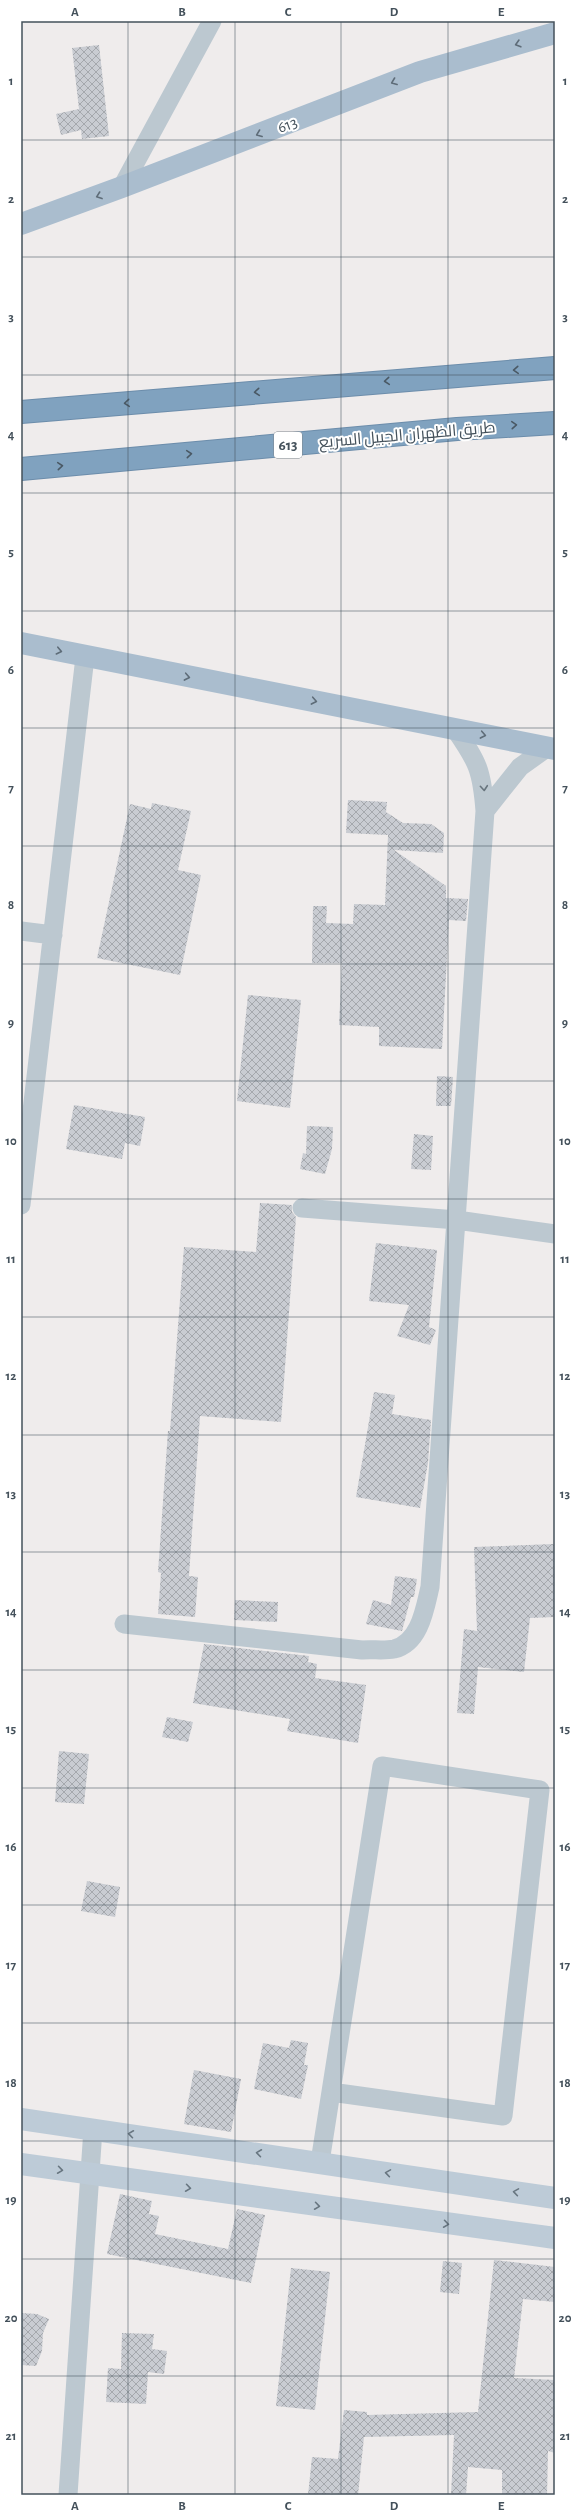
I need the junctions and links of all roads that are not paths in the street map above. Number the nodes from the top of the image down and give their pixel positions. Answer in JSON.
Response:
{"nodes":[{"id":1,"x":212,"y":21,"type":"edge"},
{"id":2,"x":555,"y":33,"type":"edge"},
{"id":3,"x":122,"y":187,"type":"junction"},
{"id":4,"x":21,"y":224,"type":"edge"},
{"id":5,"x":555,"y":368,"type":"edge"},
{"id":6,"x":21,"y":412,"type":"edge"},
{"id":7,"x":555,"y":423,"type":"edge"},
{"id":8,"x":21,"y":470,"type":"edge"},
{"id":9,"x":21,"y":643,"type":"edge"},
{"id":10,"x":85,"y":657,"type":"junction"},
{"id":11,"x":455,"y":729,"type":"junction"},
{"id":12,"x":551,"y":748,"type":"edge"},
{"id":13,"x":485,"y":811,"type":"junction"},
{"id":14,"x":21,"y":931,"type":"edge"},
{"id":15,"x":53,"y":935,"type":"junction"},
{"id":16,"x":21,"y":1204,"type":"edge"},
{"id":17,"x":302,"y":1208,"type":"dead end"},
{"id":18,"x":457,"y":1220,"type":"junction"},
{"id":19,"x":555,"y":1234,"type":"edge"},
{"id":20,"x":124,"y":1624,"type":"dead end"},
{"id":21,"x":331,"y":2092,"type":"junction"},
{"id":22,"x":21,"y":2119,"type":"edge"},
{"id":23,"x":93,"y":2129,"type":"junction"},
{"id":24,"x":320,"y":2162,"type":"junction"},
{"id":25,"x":21,"y":2164,"type":"edge"},
{"id":26,"x":90,"y":2174,"type":"junction"},
{"id":27,"x":555,"y":2198,"type":"edge"},
{"id":28,"x":555,"y":2238,"type":"edge"},
{"id":29,"x":68,"y":2495,"type":"edge"}],
"edges":[{"from":1,"to":3,"type":"street"},
{"from":2,"to":3,"type":"main road","name":"613","one_way":true},
{"from":3,"to":4,"type":"main road","name":"613","one_way":true},
{"from":5,"to":6,"type":"highway","one_way":true},
{"from":8,"to":7,"type":"highway","name":"طريق الظهران الجبيل السريع","number":"613","one_way":true},
{"from":9,"to":10,"type":"main road","one_way":true},
{"from":10,"to":11,"type":"main road","one_way":true},
{"from":10,"to":15,"type":"street"},
{"from":11,"to":12,"type":"main road","one_way":true},
{"from":11,"to":13,"type":"street","one_way":true},
{"from":12,"to":13,"type":"street"},
{"from":13,"to":18,"type":"street"},
{"from":14,"to":15,"type":"street"},
{"from":15,"to":16,"type":"street"},
{"from":17,"to":18,"type":"street"},
{"from":18,"to":19,"type":"street"},
{"from":18,"to":20,"type":"street"},
{"from":21,"to":21,"type":"street"},
{"from":21,"to":24,"type":"street"},
{"from":22,"to":23,"type":"street"},
{"from":24,"to":23,"type":"street","one_way":true},
{"from":23,"to":26,"type":"street"},
{"from":27,"to":24,"type":"street","one_way":true},
{"from":25,"to":26,"type":"street","one_way":true},
{"from":26,"to":28,"type":"street","one_way":true},
{"from":26,"to":29,"type":"street"}]}
